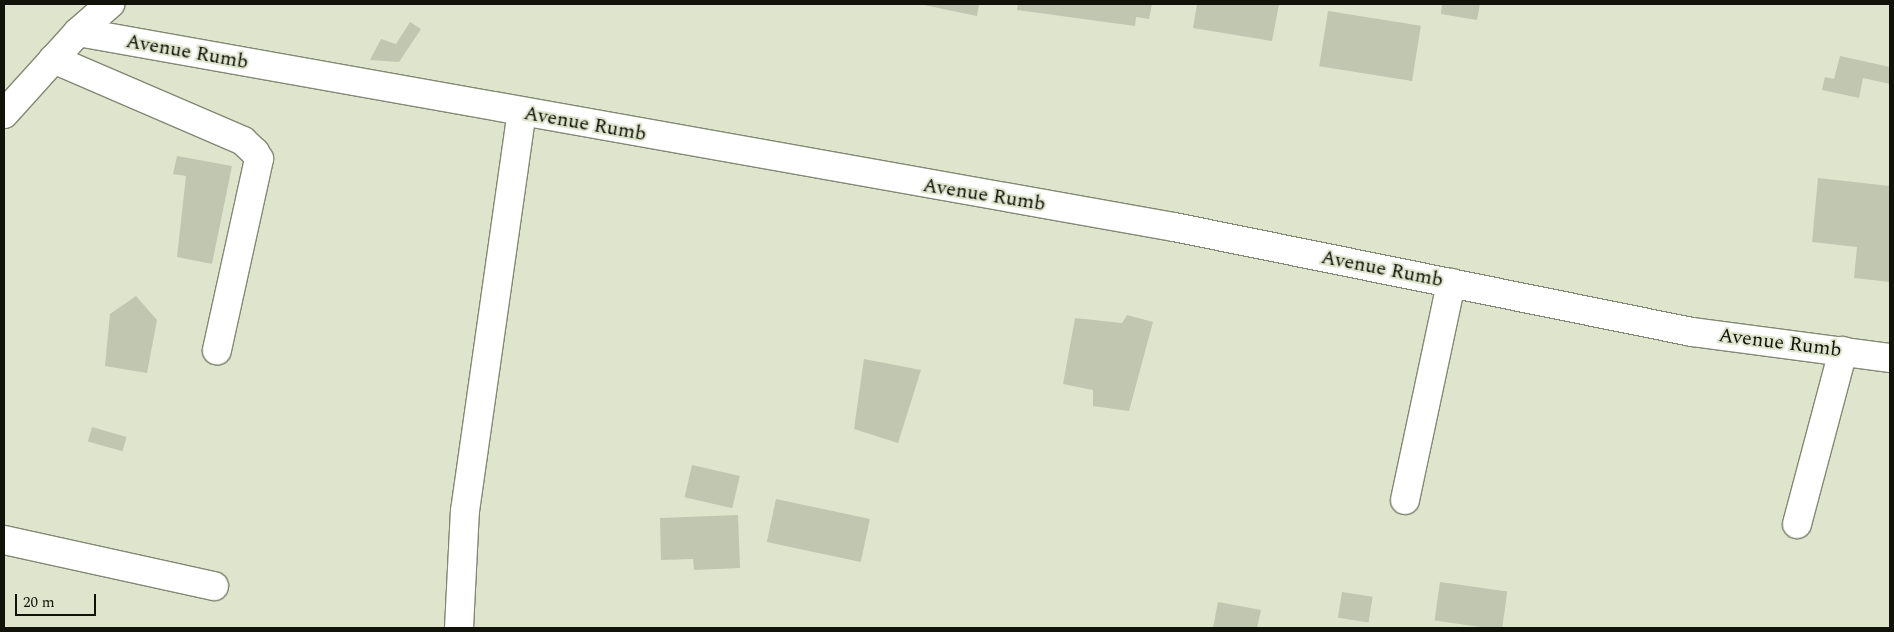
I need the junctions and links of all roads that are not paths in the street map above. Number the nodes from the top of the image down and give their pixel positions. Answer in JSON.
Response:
{"nodes":[{"id":1,"x":110,"y":4,"type":"edge"},
{"id":2,"x":78,"y":32,"type":"junction"},
{"id":3,"x":53,"y":59,"type":"junction"},
{"id":4,"x":9,"y":101,"type":"edge"},
{"id":5,"x":522,"y":112,"type":"junction"},
{"id":6,"x":1451,"y":283,"type":"junction"},
{"id":7,"x":216,"y":350,"type":"dead end"},
{"id":8,"x":1843,"y":351,"type":"junction"},
{"id":9,"x":1890,"y":358,"type":"edge"},
{"id":10,"x":1406,"y":500,"type":"dead end"},
{"id":11,"x":1797,"y":524,"type":"dead end"},
{"id":12,"x":4,"y":540,"type":"edge"},
{"id":13,"x":214,"y":586,"type":"dead end"},
{"id":14,"x":460,"y":628,"type":"edge"}],
"edges":[{"from":1,"to":2,"type":"street"},
{"from":2,"to":3,"type":"street"},
{"from":2,"to":5,"type":"street","name":"Avenue Rumb"},
{"from":3,"to":4,"type":"street"},
{"from":3,"to":7,"type":"street"},
{"from":5,"to":6,"type":"street","name":"Avenue Rumb"},
{"from":5,"to":14,"type":"street"},
{"from":6,"to":8,"type":"street","name":"Avenue Rumb"},
{"from":6,"to":10,"type":"street"},
{"from":8,"to":9,"type":"street","name":"Avenue Rumb"},
{"from":8,"to":11,"type":"street"},
{"from":12,"to":13,"type":"street"}]}
